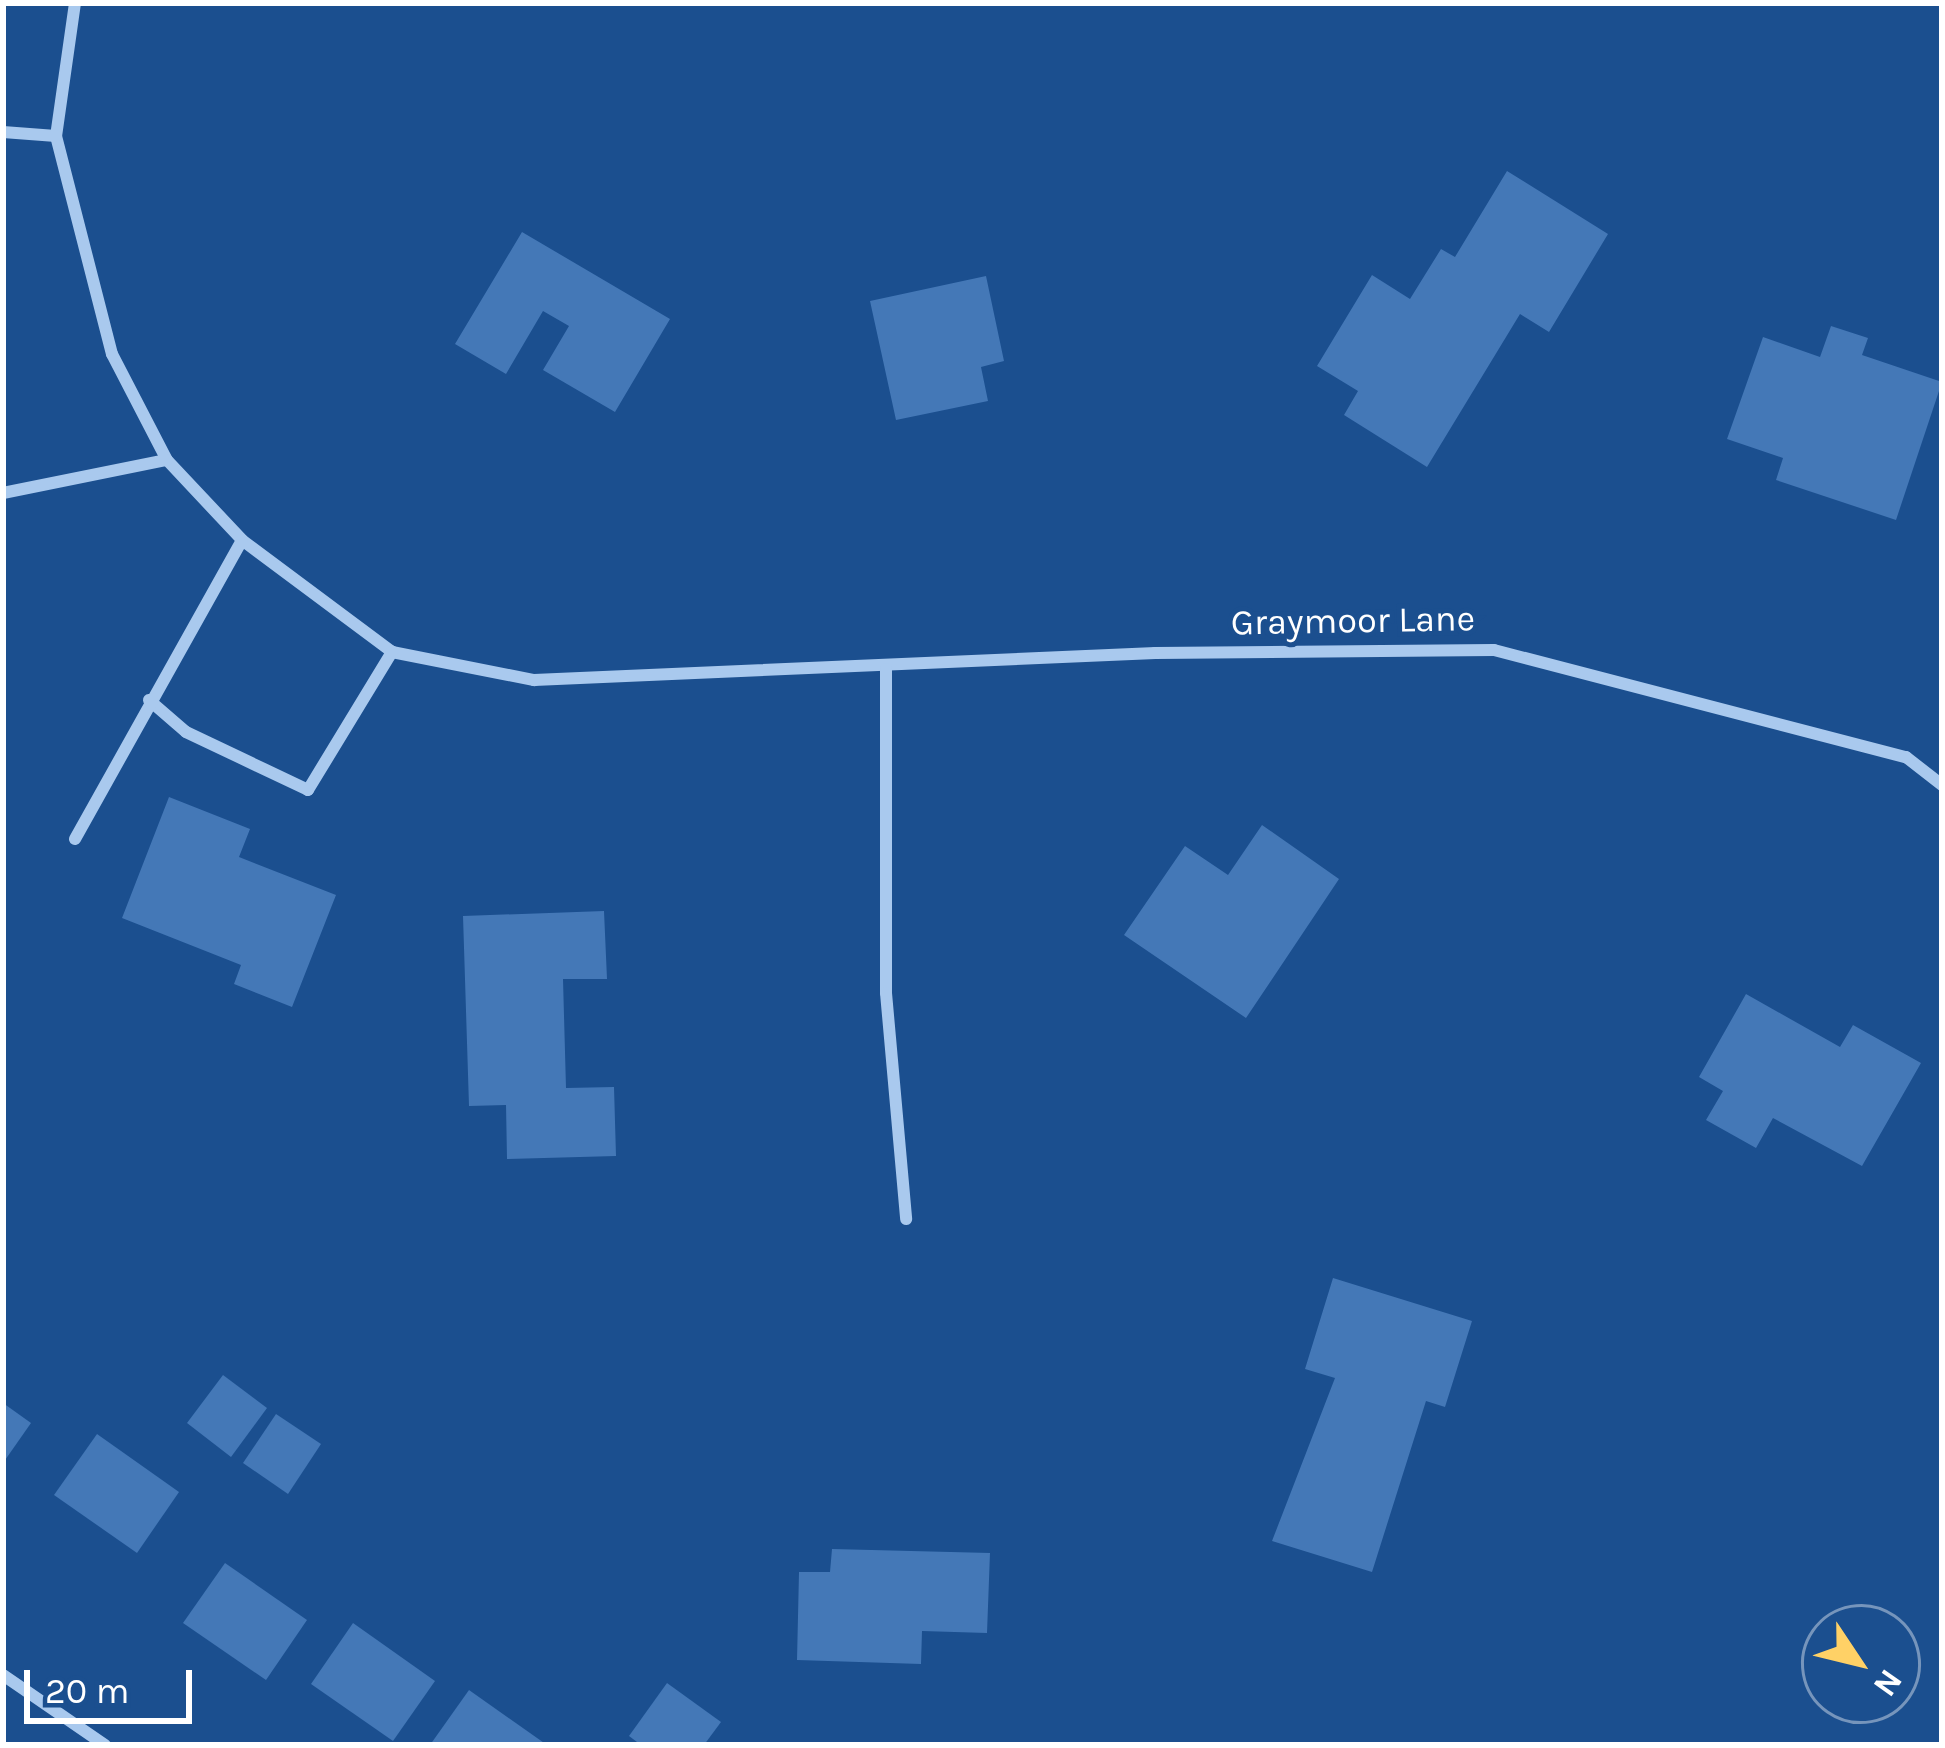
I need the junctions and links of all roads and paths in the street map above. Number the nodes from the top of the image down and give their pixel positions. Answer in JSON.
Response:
{"nodes":[{"id":1,"x":75,"y":3,"type":"edge"},
{"id":2,"x":3,"y":132,"type":"edge"},
{"id":3,"x":56,"y":136,"type":"junction"},
{"id":4,"x":167,"y":460,"type":"junction"},
{"id":5,"x":3,"y":493,"type":"edge"},
{"id":6,"x":242,"y":540,"type":"junction"},
{"id":7,"x":392,"y":652,"type":"junction"},
{"id":8,"x":886,"y":669,"type":"junction"},
{"id":9,"x":149,"y":700,"type":"junction"},
{"id":10,"x":1942,"y":785,"type":"edge"},
{"id":11,"x":74,"y":838,"type":"dead end"},
{"id":12,"x":906,"y":1219,"type":"dead end"},
{"id":13,"x":3,"y":1675,"type":"edge"},
{"id":14,"x":105,"y":1745,"type":"edge"}],
"edges":[{"from":1,"to":3,"type":"street","name":"Graymoor Lane"},
{"from":2,"to":3,"type":"street"},
{"from":3,"to":4,"type":"street","name":"Graymoor Lane"},
{"from":4,"to":5,"type":"street"},
{"from":4,"to":6,"type":"street","name":"Graymoor Lane"},
{"from":6,"to":7,"type":"street","name":"Graymoor Lane"},
{"from":6,"to":9,"type":"street"},
{"from":7,"to":8,"type":"street","name":"Graymoor Lane"},
{"from":7,"to":9,"type":"street"},
{"from":8,"to":10,"type":"street","name":"Graymoor Lane"},
{"from":8,"to":12,"type":"street"},
{"from":9,"to":11,"type":"street"},
{"from":13,"to":14,"type":"street"}]}
